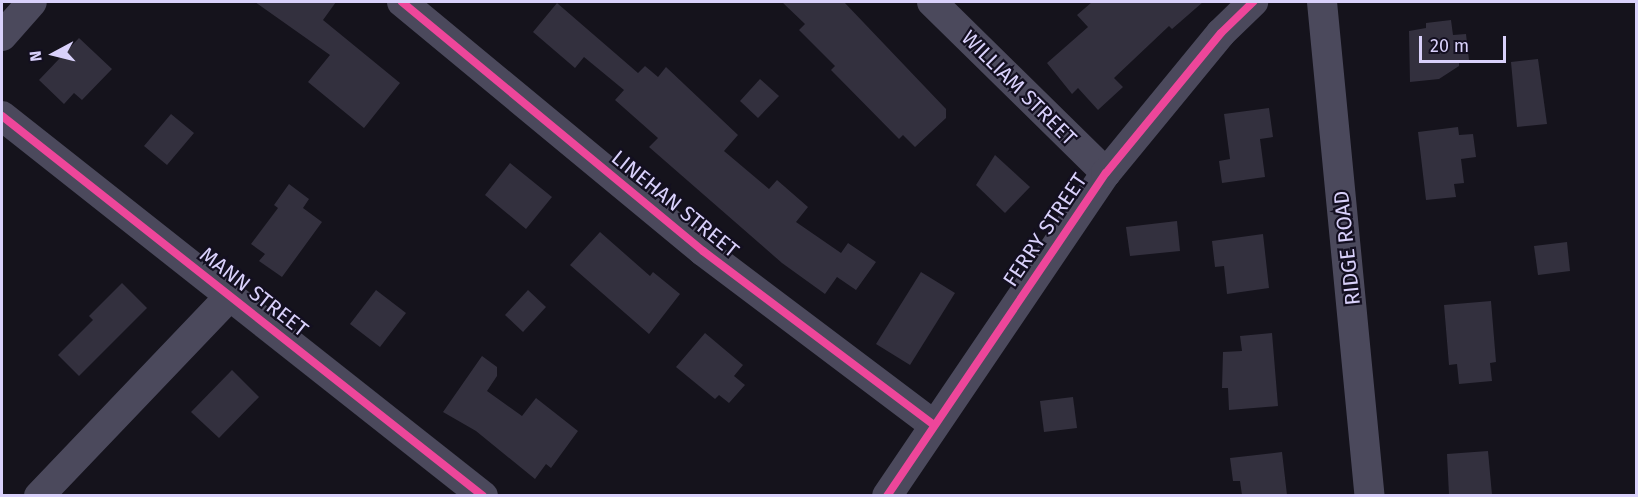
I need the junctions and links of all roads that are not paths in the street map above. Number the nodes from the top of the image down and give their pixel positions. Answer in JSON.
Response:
{"nodes":[{"id":1,"x":32,"y":2,"type":"edge"},
{"id":2,"x":402,"y":2,"type":"edge"},
{"id":3,"x":932,"y":2,"type":"edge"},
{"id":4,"x":1253,"y":2,"type":"edge"},
{"id":5,"x":1322,"y":2,"type":"edge"},
{"id":6,"x":2,"y":36,"type":"edge"},
{"id":7,"x":2,"y":116,"type":"edge"},
{"id":8,"x":1106,"y":174,"type":"junction"},
{"id":9,"x":230,"y":296,"type":"junction"},
{"id":10,"x":934,"y":425,"type":"junction"},
{"id":11,"x":39,"y":495,"type":"edge"},
{"id":12,"x":483,"y":495,"type":"edge"},
{"id":13,"x":887,"y":495,"type":"edge"},
{"id":14,"x":1370,"y":495,"type":"edge"}],
"edges":[{"from":1,"to":6,"type":"street"},
{"from":2,"to":10,"type":"street","name":"LINEHAN STREET"},
{"from":3,"to":8,"type":"street","name":"WILLIAM STREET"},
{"from":4,"to":8,"type":"street","name":"FERRY STREET"},
{"from":5,"to":14,"type":"street","name":"RIDGE ROAD"},
{"from":7,"to":9,"type":"street","name":"MANN STREET"},
{"from":8,"to":10,"type":"street","name":"FERRY STREET"},
{"from":9,"to":11,"type":"street"},
{"from":9,"to":12,"type":"street","name":"MANN STREET"},
{"from":10,"to":13,"type":"street","name":"FERRY STREET"}]}
